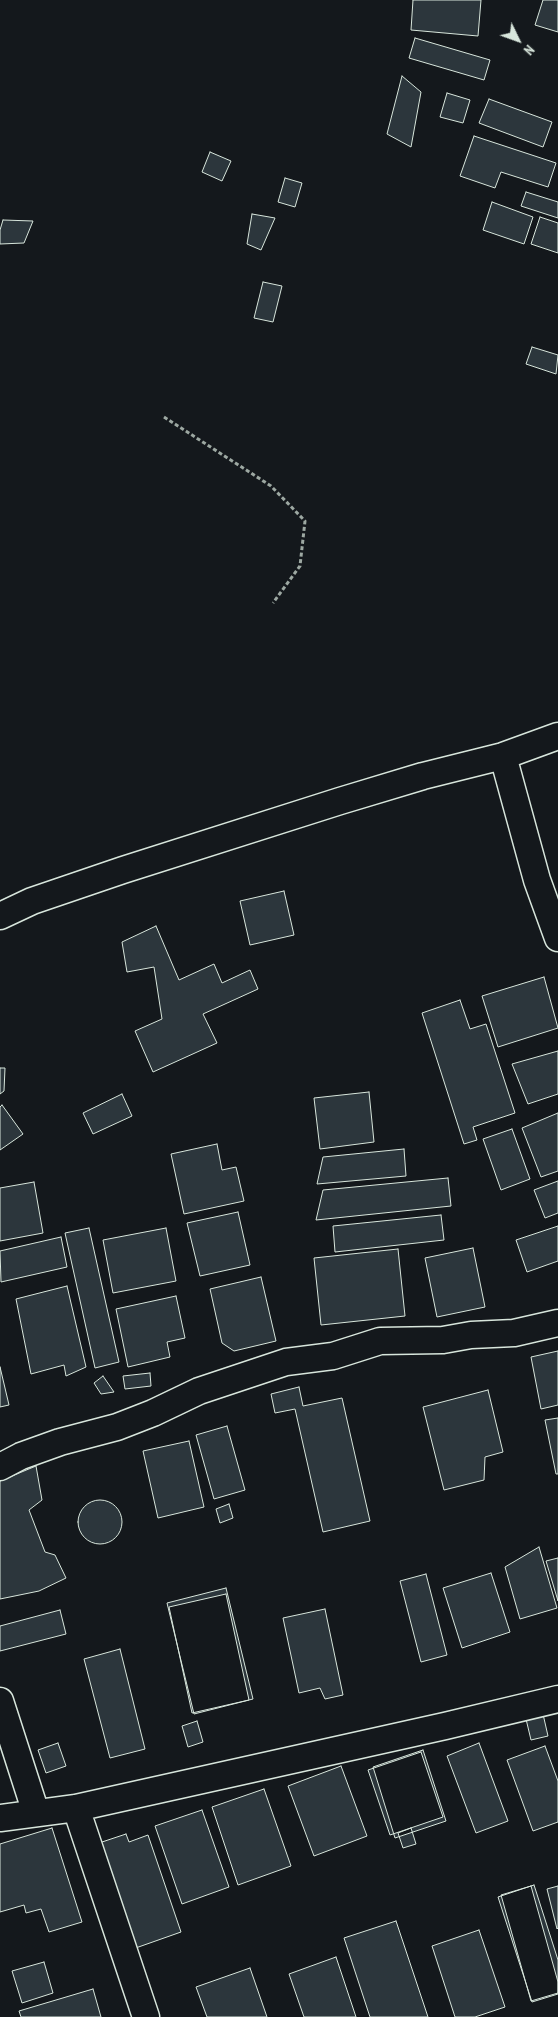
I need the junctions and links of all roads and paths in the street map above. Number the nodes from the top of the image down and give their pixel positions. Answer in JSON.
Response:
{"nodes":[{"id":1,"x":164,"y":417,"type":"dead end"},
{"id":2,"x":273,"y":603,"type":"dead end"},
{"id":3,"x":558,"y":736,"type":"edge"},
{"id":4,"x":503,"y":756,"type":"junction"},
{"id":5,"x":0,"y":916,"type":"edge"},
{"id":6,"x":558,"y":938,"type":"edge"},
{"id":7,"x":558,"y":1323,"type":"edge"},
{"id":8,"x":0,"y":1467,"type":"edge"},
{"id":9,"x":558,"y":1699,"type":"edge"},
{"id":10,"x":0,"y":1701,"type":"edge"},
{"id":11,"x":76,"y":1808,"type":"junction"},
{"id":12,"x":36,"y":1813,"type":"junction"},
{"id":13,"x":0,"y":1818,"type":"edge"},
{"id":14,"x":146,"y":2017,"type":"edge"}],
"edges":[{"from":1,"to":2,"type":"path"},
{"from":3,"to":4,"type":"street"},
{"from":4,"to":5,"type":"street"},
{"from":4,"to":6,"type":"street"},
{"from":7,"to":8,"type":"street"},
{"from":9,"to":11,"type":"street"},
{"from":10,"to":12,"type":"street"},
{"from":11,"to":12,"type":"street"},
{"from":11,"to":14,"type":"street"},
{"from":12,"to":13,"type":"street"}]}
